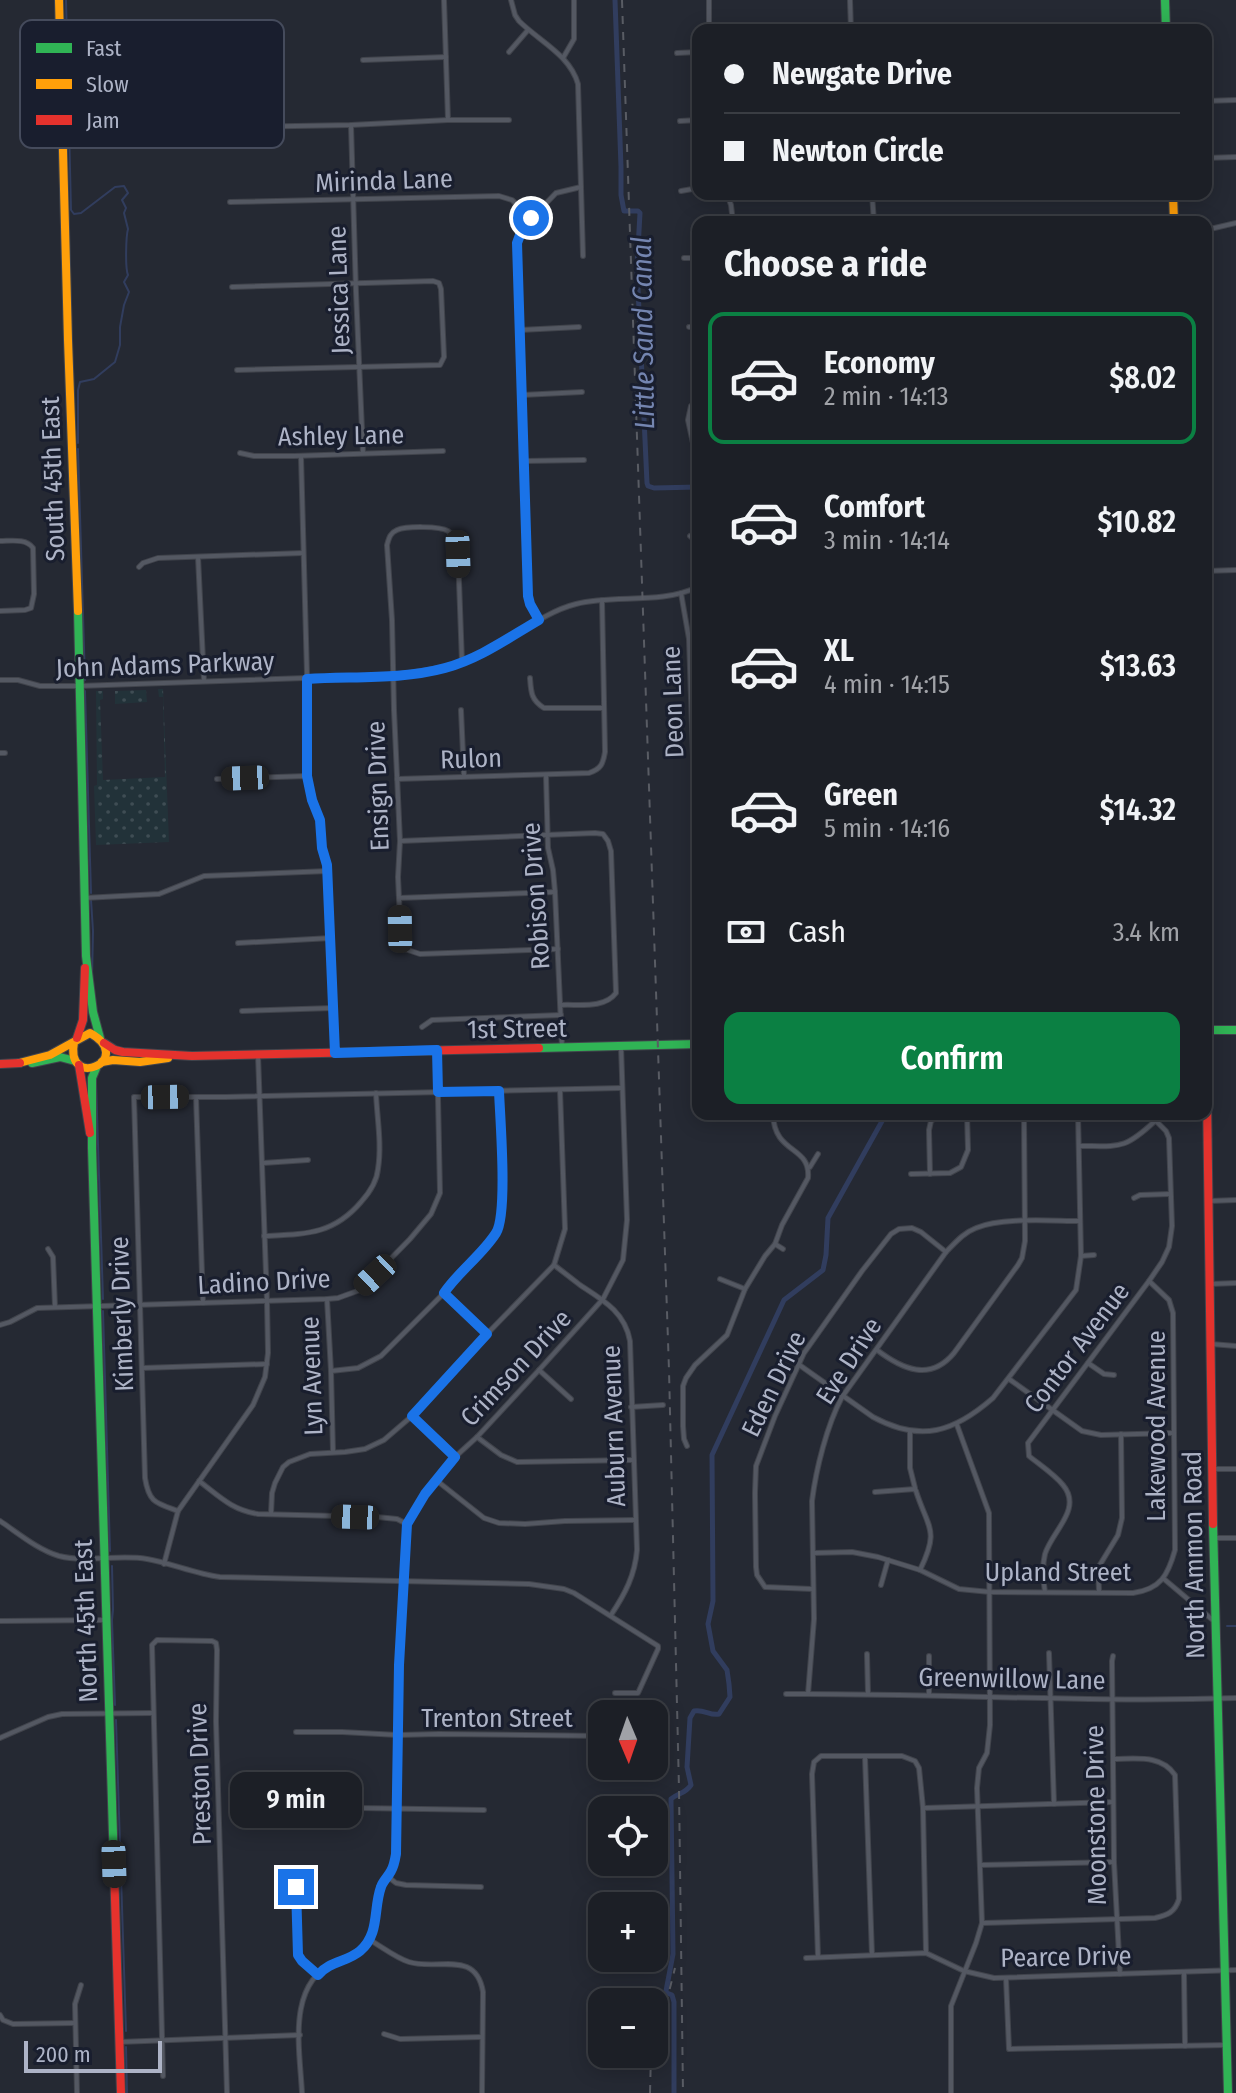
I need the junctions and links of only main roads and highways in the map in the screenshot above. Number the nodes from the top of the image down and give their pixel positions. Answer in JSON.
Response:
{"nodes":[{"id":1,"x":59,"y":0,"type":"edge"},
{"id":2,"x":1165,"y":0,"type":"edge"},
{"id":3,"x":60,"y":20,"type":"edge"},
{"id":4,"x":1166,"y":24,"type":"edge"},
{"id":5,"x":63,"y":148,"type":"edge"},
{"id":6,"x":86,"y":956,"type":"junction"},
{"id":7,"x":1212,"y":1029,"type":"edge"},
{"id":8,"x":1236,"y":1030,"type":"edge"},
{"id":9,"x":75,"y":1040,"type":"junction"},
{"id":10,"x":102,"y":1040,"type":"junction"},
{"id":11,"x":692,"y":1044,"type":"edge"},
{"id":12,"x":192,"y":1056,"type":"junction"},
{"id":13,"x":19,"y":1063,"type":"junction"},
{"id":14,"x":0,"y":1064,"type":"edge"},
{"id":15,"x":77,"y":1064,"type":"junction"},
{"id":16,"x":100,"y":1064,"type":"junction"},
{"id":17,"x":1208,"y":1120,"type":"edge"},
{"id":18,"x":92,"y":1148,"type":"junction"},
{"id":19,"x":121,"y":2093,"type":"edge"},
{"id":20,"x":1229,"y":2093,"type":"edge"}],
"edges":[{"from":1,"to":3,"type":"main road","name":"South 45th East"},
{"from":2,"to":4,"type":"main road"},
{"from":5,"to":6,"type":"main road","name":"South 45th East"},
{"from":6,"to":9,"type":"main road","name":"South 45th East"},
{"from":6,"to":10,"type":"main road","name":"South 45th East"},
{"from":7,"to":8,"type":"main road"},
{"from":9,"to":10,"type":"main road"},
{"from":9,"to":13,"type":"main road"},
{"from":9,"to":15,"type":"main road"},
{"from":10,"to":12,"type":"main road"},
{"from":10,"to":16,"type":"main road"},
{"from":11,"to":12,"type":"main road","name":"1st Street"},
{"from":12,"to":16,"type":"main road"},
{"from":13,"to":14,"type":"main road"},
{"from":13,"to":15,"type":"main road"},
{"from":15,"to":16,"type":"main road"},
{"from":15,"to":18,"type":"main road","name":"North 45th East"},
{"from":16,"to":18,"type":"main road","name":"North 45th East"},
{"from":17,"to":20,"type":"main road","name":"North Ammon Road"},
{"from":18,"to":19,"type":"main road","name":"North 45th East"}]}
